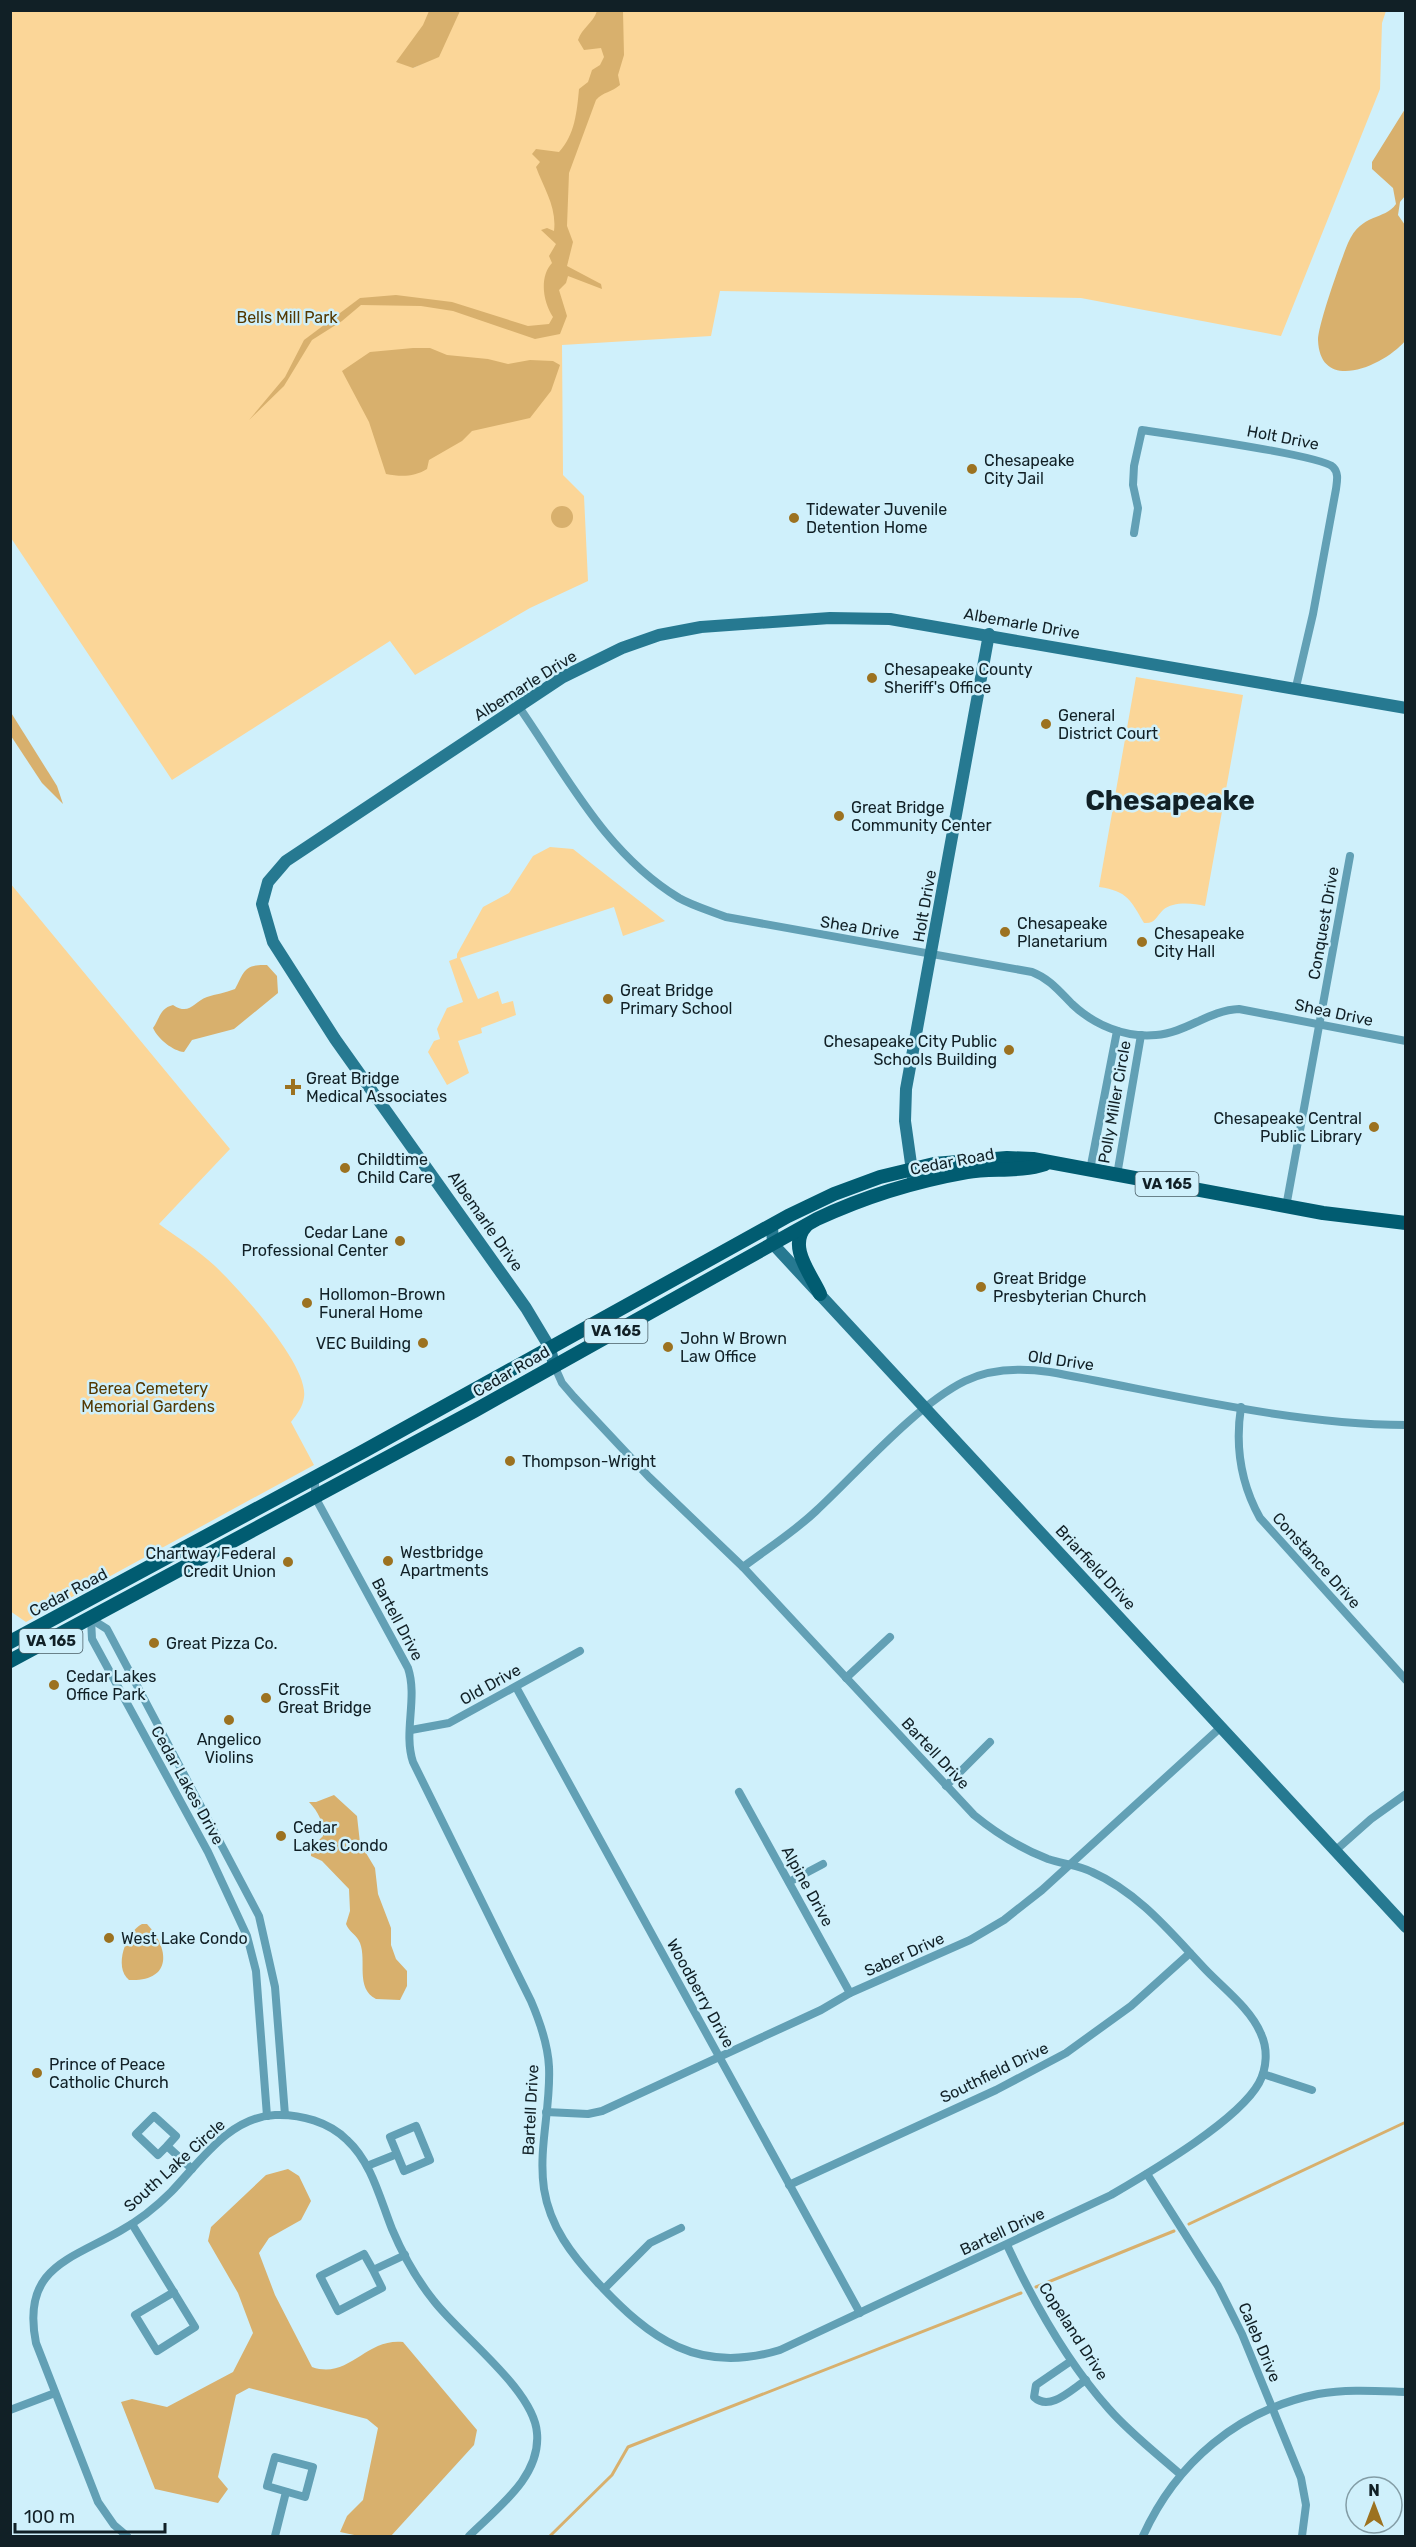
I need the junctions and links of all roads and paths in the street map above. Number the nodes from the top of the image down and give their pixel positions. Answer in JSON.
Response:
{"nodes":[{"id":1,"x":1134,"y":533,"type":"dead end"},
{"id":2,"x":989,"y":634,"type":"junction"},
{"id":3,"x":1296,"y":687,"type":"junction"},
{"id":4,"x":519,"y":707,"type":"junction"},
{"id":5,"x":1406,"y":708,"type":"edge"},
{"id":6,"x":1349,"y":859,"type":"dead end"},
{"id":7,"x":932,"y":955,"type":"junction"},
{"id":8,"x":1320,"y":1023,"type":"junction"},
{"id":9,"x":1117,"y":1031,"type":"junction"},
{"id":10,"x":1141,"y":1035,"type":"junction"},
{"id":11,"x":1406,"y":1041,"type":"edge"},
{"id":12,"x":1047,"y":1163,"type":"junction"},
{"id":13,"x":911,"y":1169,"type":"junction"},
{"id":14,"x":1090,"y":1170,"type":"junction"},
{"id":15,"x":1117,"y":1175,"type":"junction"},
{"id":16,"x":914,"y":1185,"type":"junction"},
{"id":17,"x":1286,"y":1207,"type":"junction"},
{"id":18,"x":1406,"y":1223,"type":"edge"},
{"id":19,"x":772,"y":1226,"type":"junction"},
{"id":20,"x":806,"y":1226,"type":"junction"},
{"id":21,"x":773,"y":1244,"type":"junction"},
{"id":22,"x":820,"y":1294,"type":"junction"},
{"id":23,"x":550,"y":1348,"type":"junction"},
{"id":24,"x":554,"y":1365,"type":"junction"},
{"id":25,"x":1241,"y":1407,"type":"junction"},
{"id":26,"x":926,"y":1408,"type":"junction"},
{"id":27,"x":1406,"y":1425,"type":"edge"},
{"id":28,"x":315,"y":1476,"type":"junction"},
{"id":29,"x":315,"y":1497,"type":"junction"},
{"id":30,"x":213,"y":1532,"type":"junction"},
{"id":31,"x":743,"y":1568,"type":"junction"},
{"id":32,"x":91,"y":1619,"type":"junction"},
{"id":33,"x":50,"y":1621,"type":"junction"},
{"id":34,"x":890,"y":1637,"type":"dead end"},
{"id":35,"x":10,"y":1642,"type":"edge"},
{"id":36,"x":580,"y":1651,"type":"dead end"},
{"id":37,"x":10,"y":1661,"type":"edge"},
{"id":38,"x":846,"y":1678,"type":"junction"},
{"id":39,"x":1406,"y":1680,"type":"edge"},
{"id":40,"x":516,"y":1687,"type":"junction"},
{"id":41,"x":1221,"y":1727,"type":"junction"},
{"id":42,"x":411,"y":1730,"type":"junction"},
{"id":43,"x":990,"y":1742,"type":"dead end"},
{"id":44,"x":946,"y":1786,"type":"junction"},
{"id":45,"x":740,"y":1792,"type":"dead end"},
{"id":46,"x":1406,"y":1794,"type":"edge"},
{"id":47,"x":1336,"y":1850,"type":"junction"},
{"id":48,"x":823,"y":1864,"type":"dead end"},
{"id":49,"x":1069,"y":1864,"type":"junction"},
{"id":50,"x":789,"y":1882,"type":"junction"},
{"id":51,"x":1406,"y":1927,"type":"edge"},
{"id":52,"x":1190,"y":1953,"type":"junction"},
{"id":53,"x":850,"y":1993,"type":"junction"},
{"id":54,"x":720,"y":2057,"type":"junction"},
{"id":55,"x":1263,"y":2074,"type":"junction"},
{"id":56,"x":1312,"y":2090,"type":"dead end"},
{"id":57,"x":546,"y":2112,"type":"junction"},
{"id":58,"x":285,"y":2115,"type":"junction"},
{"id":59,"x":267,"y":2116,"type":"junction"},
{"id":60,"x":167,"y":2146,"type":"junction"},
{"id":61,"x":397,"y":2154,"type":"junction"},
{"id":62,"x":367,"y":2166,"type":"junction"},
{"id":63,"x":192,"y":2169,"type":"junction"},
{"id":64,"x":1147,"y":2174,"type":"junction"},
{"id":65,"x":789,"y":2185,"type":"junction"},
{"id":66,"x":132,"y":2224,"type":"junction"},
{"id":67,"x":681,"y":2228,"type":"dead end"},
{"id":68,"x":1007,"y":2245,"type":"junction"},
{"id":69,"x":405,"y":2255,"type":"junction"},
{"id":70,"x":373,"y":2270,"type":"junction"},
{"id":71,"x":604,"y":2289,"type":"junction"},
{"id":72,"x":174,"y":2292,"type":"junction"},
{"id":73,"x":860,"y":2313,"type":"junction"},
{"id":74,"x":1071,"y":2361,"type":"junction"},
{"id":75,"x":1086,"y":2380,"type":"junction"},
{"id":76,"x":1406,"y":2392,"type":"edge"},
{"id":77,"x":55,"y":2393,"type":"junction"},
{"id":78,"x":1272,"y":2408,"type":"junction"},
{"id":79,"x":10,"y":2410,"type":"edge"},
{"id":80,"x":1180,"y":2474,"type":"junction"},
{"id":81,"x":286,"y":2492,"type":"junction"},
{"id":82,"x":127,"y":2536,"type":"edge"},
{"id":83,"x":275,"y":2536,"type":"edge"},
{"id":84,"x":469,"y":2536,"type":"edge"},
{"id":85,"x":1143,"y":2536,"type":"edge"},
{"id":86,"x":1302,"y":2536,"type":"edge"}],
"edges":[{"from":1,"to":3,"type":"street","name":"Holt Drive"},
{"from":2,"to":3,"type":"street","name":"Albemarle Drive"},
{"from":2,"to":4,"type":"street","name":"Albemarle Drive"},
{"from":2,"to":7,"type":"street","name":"Holt Drive"},
{"from":3,"to":5,"type":"street","name":"Albemarle Drive"},
{"from":4,"to":7,"type":"street","name":"Shea Drive"},
{"from":4,"to":23,"type":"street","name":"Albemarle Drive"},
{"from":6,"to":8,"type":"street","name":"Conquest Drive"},
{"from":7,"to":9,"type":"street","name":"Shea Drive"},
{"from":7,"to":13,"type":"street","name":"Holt Drive"},
{"from":8,"to":10,"type":"street","name":"Shea Drive"},
{"from":8,"to":11,"type":"street","name":"Shea Drive"},
{"from":8,"to":17,"type":"street","name":"Conquest Drive"},
{"from":9,"to":10,"type":"street","name":"Shea Drive"},
{"from":9,"to":14,"type":"street","name":"Polly Miller Circle"},
{"from":10,"to":15,"type":"street","name":"Polly Miller Circle"},
{"from":12,"to":13,"type":"main road","name":"Cedar Road","number":"VA 165"},
{"from":12,"to":14,"type":"main road","name":"Cedar Road","number":"VA 165"},
{"from":12,"to":16,"type":"main road","name":"Cedar Road","number":"VA 165"},
{"from":13,"to":16,"type":"street","name":"Holt Drive"},
{"from":13,"to":19,"type":"main road","name":"Cedar Road","number":"VA 165"},
{"from":14,"to":15,"type":"main road","name":"Cedar Road","number":"VA 165"},
{"from":15,"to":17,"type":"main road","name":"Cedar Road","number":"VA 165"},
{"from":16,"to":20,"type":"main road","name":"Cedar Road","number":"VA 165"},
{"from":17,"to":18,"type":"main road","name":"Cedar Road","number":"VA 165"},
{"from":19,"to":21,"type":"street"},
{"from":19,"to":23,"type":"main road","name":"Cedar Road","number":"VA 165"},
{"from":20,"to":21,"type":"main road","name":"Cedar Road","number":"VA 165"},
{"from":20,"to":22,"type":"main road"},
{"from":21,"to":22,"type":"street","name":"Briarfield Drive"},
{"from":21,"to":24,"type":"main road","name":"Cedar Road","number":"VA 165"},
{"from":22,"to":26,"type":"street","name":"Briarfield Drive"},
{"from":23,"to":24,"type":"street","name":"Albemarle Drive"},
{"from":23,"to":28,"type":"main road","name":"Cedar Road","number":"VA 165"},
{"from":24,"to":29,"type":"main road","name":"Cedar Road","number":"VA 165"},
{"from":24,"to":31,"type":"street","name":"Bartell Drive"},
{"from":25,"to":26,"type":"street","name":"Old Drive"},
{"from":25,"to":27,"type":"street","name":"Old Drive"},
{"from":25,"to":39,"type":"street","name":"Constance Drive"},
{"from":26,"to":31,"type":"street","name":"Old Drive"},
{"from":26,"to":41,"type":"street","name":"Briarfield Drive"},
{"from":28,"to":29,"type":"street","name":"Bartell Drive"},
{"from":28,"to":30,"type":"main road","name":"Cedar Road","number":"VA 165"},
{"from":29,"to":32,"type":"main road","name":"Cedar Road","number":"VA 165"},
{"from":29,"to":42,"type":"street","name":"Bartell Drive"},
{"from":30,"to":32,"type":"main road"},
{"from":30,"to":33,"type":"main road","name":"Cedar Road","number":"VA 165"},
{"from":31,"to":38,"type":"street","name":"Bartell Drive"},
{"from":32,"to":33,"type":"main road"},
{"from":32,"to":37,"type":"main road","name":"Cedar Road","number":"VA 165"},
{"from":32,"to":58,"type":"street","name":"Cedar Lakes Drive"},
{"from":32,"to":59,"type":"street","name":"Cedar Lakes Drive"},
{"from":33,"to":35,"type":"main road","name":"Cedar Road","number":"VA 165"},
{"from":34,"to":38,"type":"street"},
{"from":36,"to":40,"type":"street","name":"Old Drive"},
{"from":38,"to":44,"type":"street","name":"Bartell Drive"},
{"from":40,"to":42,"type":"street","name":"Old Drive"},
{"from":40,"to":54,"type":"street","name":"Woodberry Drive"},
{"from":41,"to":47,"type":"street","name":"Briarfield Drive"},
{"from":41,"to":49,"type":"street","name":"Saber Drive"},
{"from":42,"to":57,"type":"street","name":"Bartell Drive"},
{"from":43,"to":44,"type":"street"},
{"from":44,"to":49,"type":"street","name":"Bartell Drive"},
{"from":45,"to":50,"type":"street","name":"Alpine Drive"},
{"from":46,"to":47,"type":"street"},
{"from":47,"to":51,"type":"street","name":"Briarfield Drive"},
{"from":48,"to":50,"type":"street"},
{"from":49,"to":52,"type":"street","name":"Bartell Drive"},
{"from":49,"to":53,"type":"street","name":"Saber Drive"},
{"from":50,"to":53,"type":"street","name":"Alpine Drive"},
{"from":52,"to":55,"type":"street","name":"Bartell Drive"},
{"from":52,"to":65,"type":"street","name":"Southfield Drive"},
{"from":53,"to":54,"type":"street","name":"Saber Drive"},
{"from":54,"to":57,"type":"street","name":"Saber Drive"},
{"from":54,"to":65,"type":"street","name":"Woodberry Drive"},
{"from":55,"to":56,"type":"street"},
{"from":55,"to":64,"type":"street","name":"Bartell Drive"},
{"from":57,"to":71,"type":"street","name":"Bartell Drive"},
{"from":58,"to":59,"type":"street","name":"South Lake Circle"},
{"from":58,"to":62,"type":"street","name":"South Lake Circle"},
{"from":59,"to":63,"type":"street","name":"South Lake Circle"},
{"from":60,"to":60,"type":"street"},
{"from":60,"to":63,"type":"street"},
{"from":61,"to":61,"type":"street"},
{"from":61,"to":62,"type":"street"},
{"from":62,"to":69,"type":"street","name":"South Lake Circle"},
{"from":63,"to":66,"type":"street","name":"South Lake Circle"},
{"from":64,"to":68,"type":"street","name":"Bartell Drive"},
{"from":64,"to":78,"type":"street","name":"Caleb Drive"},
{"from":65,"to":73,"type":"street","name":"Woodberry Drive"},
{"from":66,"to":72,"type":"street"},
{"from":66,"to":77,"type":"street","name":"South Lake Circle"},
{"from":67,"to":71,"type":"street"},
{"from":68,"to":73,"type":"street","name":"Bartell Drive"},
{"from":68,"to":74,"type":"street","name":"Copeland Drive"},
{"from":69,"to":70,"type":"street"},
{"from":69,"to":84,"type":"street","name":"South Lake Circle"},
{"from":70,"to":70,"type":"street"},
{"from":71,"to":73,"type":"street","name":"Bartell Drive"},
{"from":72,"to":72,"type":"street"},
{"from":74,"to":75,"type":"street","name":"Copeland Drive"},
{"from":74,"to":75,"type":"street"},
{"from":75,"to":80,"type":"street","name":"Copeland Drive"},
{"from":76,"to":78,"type":"street"},
{"from":77,"to":79,"type":"street"},
{"from":77,"to":82,"type":"street","name":"South Lake Circle"},
{"from":78,"to":80,"type":"street"},
{"from":78,"to":86,"type":"street","name":"Caleb Drive"},
{"from":80,"to":85,"type":"street"},
{"from":81,"to":81,"type":"street"},
{"from":81,"to":83,"type":"street"}]}
